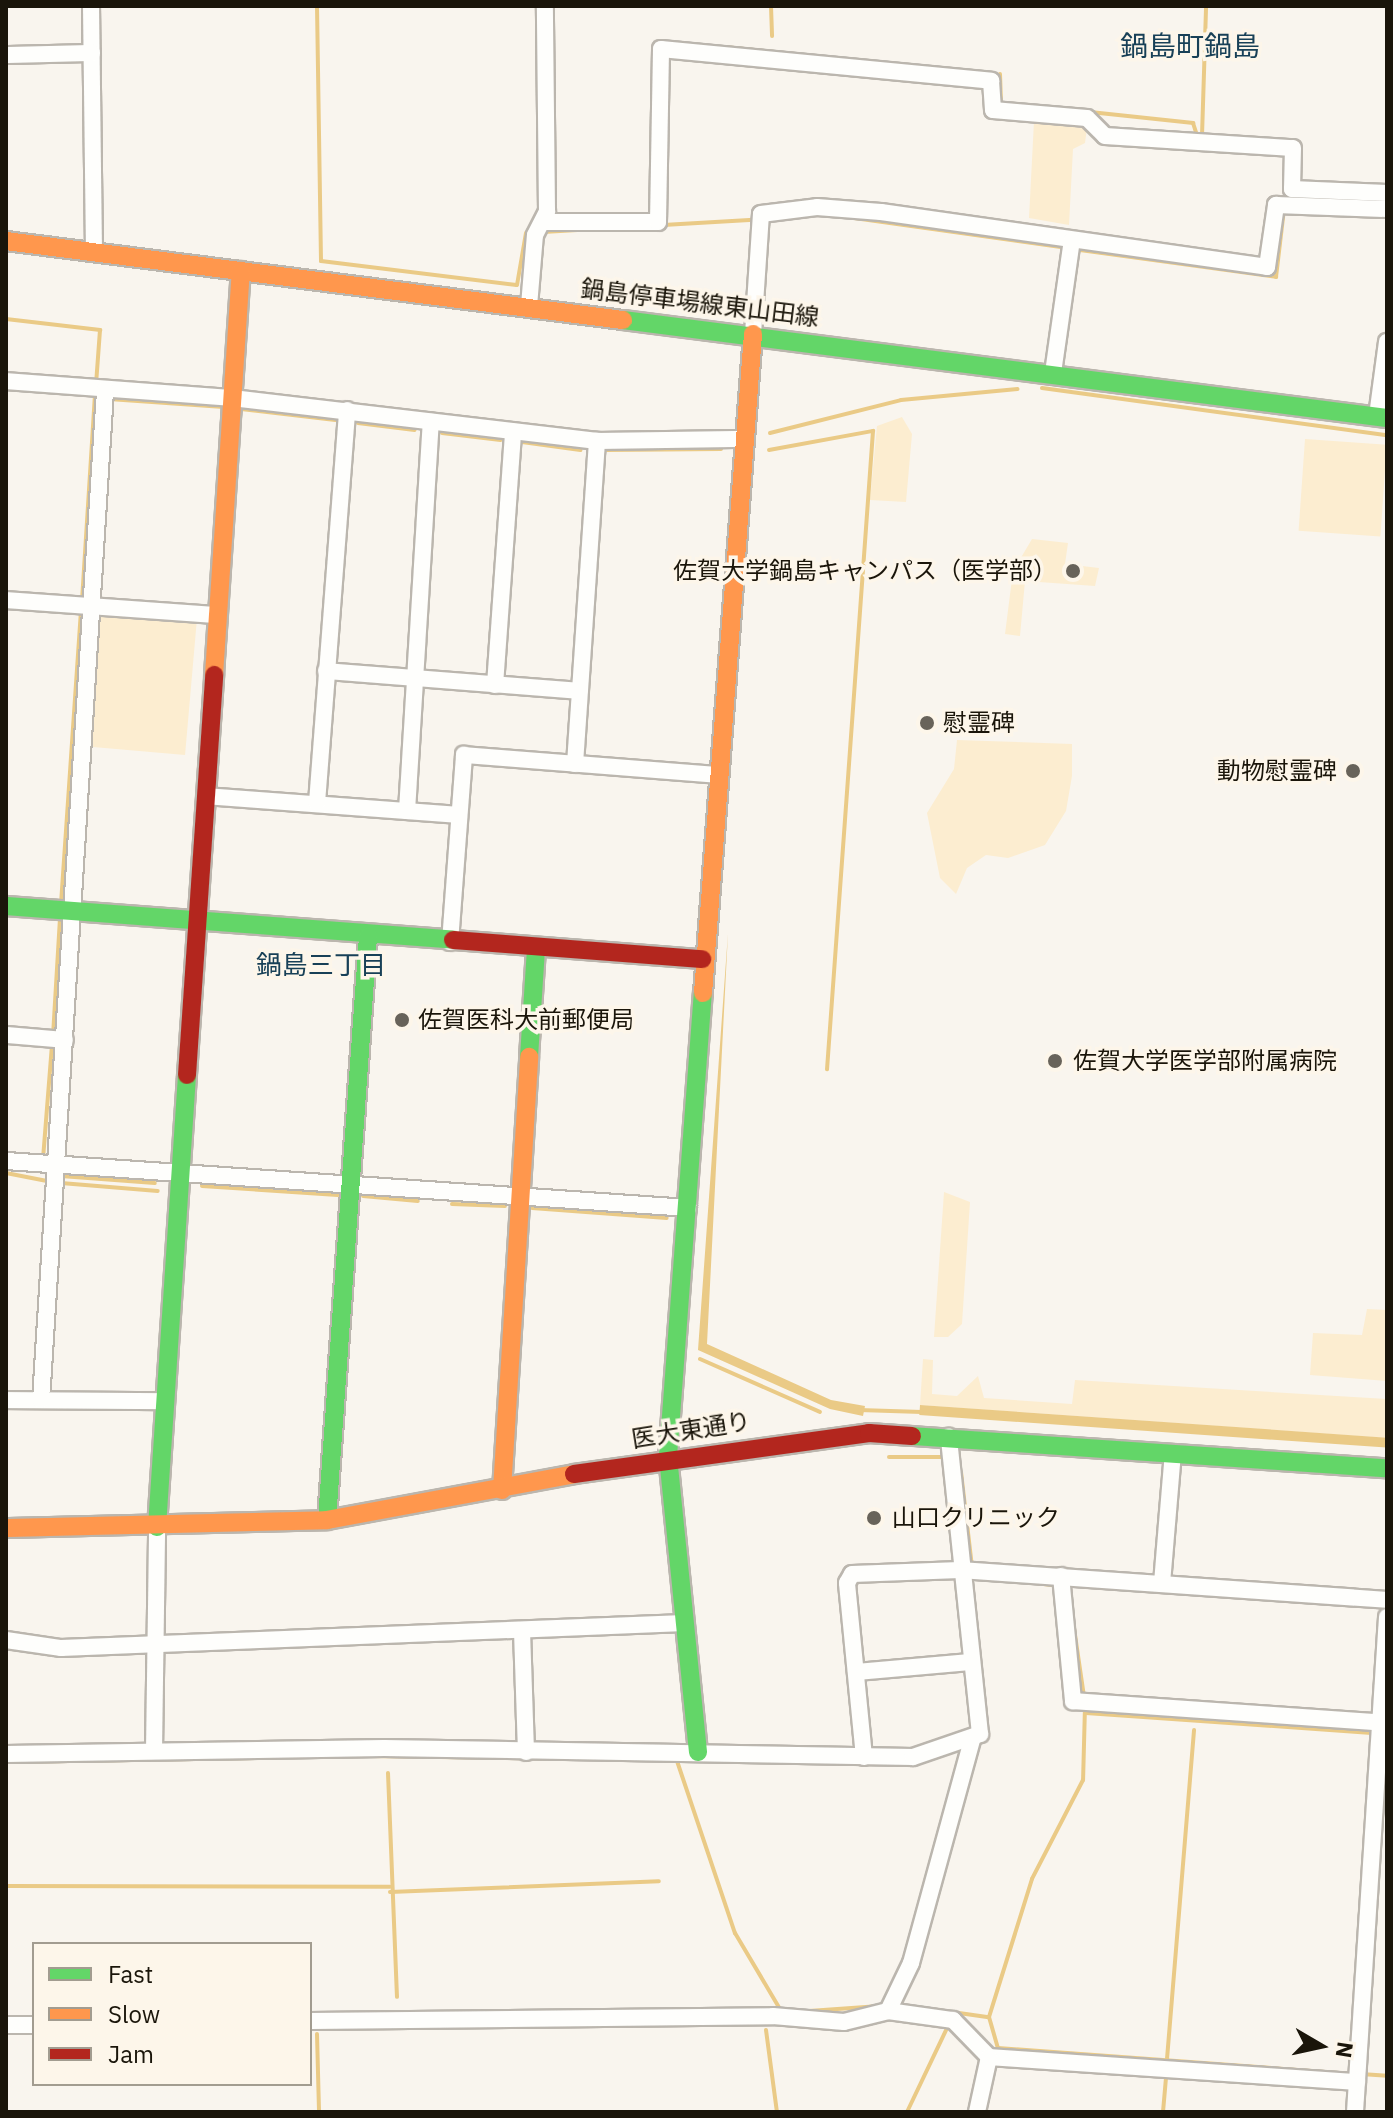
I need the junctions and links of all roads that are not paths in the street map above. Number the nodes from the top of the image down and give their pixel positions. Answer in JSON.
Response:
{"nodes":[{"id":1,"x":91,"y":6,"type":"edge"},
{"id":2,"x":545,"y":6,"type":"edge"},
{"id":3,"x":92,"y":53,"type":"junction"},
{"id":4,"x":6,"y":55,"type":"edge"},
{"id":5,"x":1387,"y":193,"type":"edge"},
{"id":6,"x":1387,"y":209,"type":"edge"},
{"id":7,"x":545,"y":222,"type":"junction"},
{"id":8,"x":1072,"y":240,"type":"junction"},
{"id":9,"x":6,"y":241,"type":"edge"},
{"id":10,"x":94,"y":252,"type":"junction"},
{"id":11,"x":241,"y":271,"type":"junction"},
{"id":12,"x":529,"y":306,"type":"junction"},
{"id":13,"x":753,"y":334,"type":"junction"},
{"id":14,"x":1387,"y":342,"type":"edge"},
{"id":15,"x":1053,"y":373,"type":"junction"},
{"id":16,"x":6,"y":381,"type":"edge"},
{"id":17,"x":99,"y":390,"type":"junction"},
{"id":18,"x":232,"y":398,"type":"junction"},
{"id":19,"x":347,"y":410,"type":"junction"},
{"id":20,"x":1382,"y":417,"type":"edge"},
{"id":21,"x":431,"y":422,"type":"junction"},
{"id":22,"x":513,"y":432,"type":"junction"},
{"id":23,"x":743,"y":439,"type":"junction"},
{"id":24,"x":597,"y":441,"type":"junction"},
{"id":25,"x":6,"y":600,"type":"edge"},
{"id":26,"x":84,"y":606,"type":"junction"},
{"id":27,"x":217,"y":615,"type":"junction"},
{"id":28,"x":326,"y":671,"type":"junction"},
{"id":29,"x":415,"y":680,"type":"junction"},
{"id":30,"x":495,"y":685,"type":"junction"},
{"id":31,"x":579,"y":691,"type":"junction"},
{"id":32,"x":575,"y":764,"type":"junction"},
{"id":33,"x":718,"y":775,"type":"junction"},
{"id":34,"x":206,"y":796,"type":"junction"},
{"id":35,"x":317,"y":803,"type":"junction"},
{"id":36,"x":407,"y":811,"type":"junction"},
{"id":37,"x":458,"y":815,"type":"junction"},
{"id":38,"x":6,"y":906,"type":"edge"},
{"id":39,"x":65,"y":910,"type":"junction"},
{"id":40,"x":196,"y":920,"type":"junction"},
{"id":41,"x":368,"y":936,"type":"junction"},
{"id":42,"x":450,"y":942,"type":"junction"},
{"id":43,"x":536,"y":949,"type":"junction"},
{"id":44,"x":702,"y":959,"type":"junction"},
{"id":45,"x":6,"y":1035,"type":"edge"},
{"id":46,"x":57,"y":1039,"type":"junction"},
{"id":47,"x":6,"y":1161,"type":"edge"},
{"id":48,"x":50,"y":1170,"type":"junction"},
{"id":49,"x":178,"y":1175,"type":"junction"},
{"id":50,"x":350,"y":1184,"type":"junction"},
{"id":51,"x":521,"y":1196,"type":"junction"},
{"id":52,"x":688,"y":1208,"type":"junction"},
{"id":53,"x":6,"y":1400,"type":"edge"},
{"id":54,"x":41,"y":1400,"type":"junction"},
{"id":55,"x":163,"y":1401,"type":"junction"},
{"id":56,"x":950,"y":1450,"type":"junction"},
{"id":57,"x":1173,"y":1453,"type":"junction"},
{"id":58,"x":668,"y":1456,"type":"junction"},
{"id":59,"x":1387,"y":1468,"type":"edge"},
{"id":60,"x":502,"y":1490,"type":"junction"},
{"id":61,"x":327,"y":1520,"type":"junction"},
{"id":62,"x":157,"y":1527,"type":"junction"},
{"id":63,"x":6,"y":1528,"type":"edge"},
{"id":64,"x":968,"y":1571,"type":"junction"},
{"id":65,"x":1061,"y":1583,"type":"junction"},
{"id":66,"x":1162,"y":1583,"type":"junction"},
{"id":67,"x":1387,"y":1600,"type":"edge"},
{"id":68,"x":1387,"y":1617,"type":"edge"},
{"id":69,"x":684,"y":1623,"type":"junction"},
{"id":70,"x":522,"y":1631,"type":"junction"},
{"id":71,"x":6,"y":1640,"type":"edge"},
{"id":72,"x":155,"y":1643,"type":"junction"},
{"id":73,"x":971,"y":1662,"type":"junction"},
{"id":74,"x":856,"y":1672,"type":"junction"},
{"id":75,"x":1381,"y":1728,"type":"edge"},
{"id":76,"x":973,"y":1737,"type":"junction"},
{"id":77,"x":154,"y":1751,"type":"junction"},
{"id":78,"x":526,"y":1752,"type":"junction"},
{"id":79,"x":698,"y":1752,"type":"junction"},
{"id":80,"x":6,"y":1754,"type":"edge"},
{"id":81,"x":864,"y":1757,"type":"junction"},
{"id":82,"x":888,"y":2006,"type":"junction"},
{"id":83,"x":312,"y":2021,"type":"edge"},
{"id":84,"x":6,"y":2025,"type":"edge"},
{"id":85,"x":32,"y":2025,"type":"edge"},
{"id":86,"x":989,"y":2057,"type":"junction"},
{"id":87,"x":1358,"y":2076,"type":"junction"},
{"id":88,"x":977,"y":2112,"type":"edge"},
{"id":89,"x":1355,"y":2112,"type":"edge"}],
"edges":[{"from":1,"to":3,"type":"street"},
{"from":2,"to":7,"type":"street"},
{"from":3,"to":4,"type":"street"},
{"from":3,"to":10,"type":"street"},
{"from":5,"to":7,"type":"street"},
{"from":6,"to":8,"type":"street"},
{"from":7,"to":12,"type":"street"},
{"from":8,"to":13,"type":"street"},
{"from":8,"to":15,"type":"street"},
{"from":9,"to":10,"type":"street","name":"鍋島停車場線東山田線"},
{"from":10,"to":11,"type":"street","name":"鍋島停車場線東山田線"},
{"from":11,"to":12,"type":"street","name":"鍋島停車場線東山田線"},
{"from":11,"to":18,"type":"street"},
{"from":12,"to":13,"type":"street","name":"鍋島停車場線東山田線"},
{"from":13,"to":15,"type":"street","name":"鍋島停車場線東山田線"},
{"from":13,"to":23,"type":"street"},
{"from":14,"to":20,"type":"street"},
{"from":15,"to":20,"type":"street","name":"鍋島停車場線東山田線"},
{"from":16,"to":17,"type":"street"},
{"from":17,"to":18,"type":"street"},
{"from":17,"to":26,"type":"street"},
{"from":18,"to":19,"type":"street"},
{"from":18,"to":27,"type":"street"},
{"from":19,"to":21,"type":"street"},
{"from":19,"to":28,"type":"street"},
{"from":21,"to":22,"type":"street"},
{"from":21,"to":29,"type":"street"},
{"from":22,"to":24,"type":"street"},
{"from":22,"to":30,"type":"street"},
{"from":23,"to":24,"type":"street"},
{"from":23,"to":33,"type":"street"},
{"from":24,"to":31,"type":"street"},
{"from":25,"to":26,"type":"street"},
{"from":26,"to":27,"type":"street"},
{"from":26,"to":39,"type":"street"},
{"from":27,"to":34,"type":"street"},
{"from":28,"to":29,"type":"street"},
{"from":28,"to":35,"type":"street"},
{"from":29,"to":30,"type":"street"},
{"from":29,"to":36,"type":"street"},
{"from":30,"to":31,"type":"street"},
{"from":31,"to":32,"type":"street"},
{"from":32,"to":33,"type":"street"},
{"from":32,"to":37,"type":"street"},
{"from":33,"to":44,"type":"street"},
{"from":34,"to":35,"type":"street"},
{"from":34,"to":40,"type":"street"},
{"from":35,"to":36,"type":"street"},
{"from":36,"to":37,"type":"street"},
{"from":37,"to":42,"type":"street"},
{"from":38,"to":39,"type":"street"},
{"from":39,"to":40,"type":"street"},
{"from":39,"to":46,"type":"street"},
{"from":40,"to":41,"type":"street"},
{"from":40,"to":49,"type":"street"},
{"from":41,"to":42,"type":"street"},
{"from":41,"to":50,"type":"street"},
{"from":42,"to":43,"type":"street"},
{"from":43,"to":44,"type":"street"},
{"from":43,"to":51,"type":"street"},
{"from":44,"to":52,"type":"street"},
{"from":45,"to":46,"type":"street"},
{"from":46,"to":48,"type":"street"},
{"from":47,"to":48,"type":"street"},
{"from":48,"to":49,"type":"street"},
{"from":48,"to":54,"type":"street"},
{"from":49,"to":50,"type":"street"},
{"from":49,"to":55,"type":"street"},
{"from":50,"to":51,"type":"street"},
{"from":50,"to":61,"type":"street"},
{"from":51,"to":52,"type":"street"},
{"from":51,"to":60,"type":"street"},
{"from":52,"to":58,"type":"street"},
{"from":53,"to":54,"type":"street"},
{"from":54,"to":55,"type":"street"},
{"from":55,"to":62,"type":"street"},
{"from":56,"to":57,"type":"street","name":"医大東通り"},
{"from":56,"to":58,"type":"street","name":"医大東通り"},
{"from":56,"to":64,"type":"street"},
{"from":57,"to":59,"type":"street","name":"医大東通り"},
{"from":57,"to":66,"type":"street"},
{"from":58,"to":60,"type":"street","name":"医大東通り"},
{"from":58,"to":69,"type":"street"},
{"from":60,"to":61,"type":"street","name":"医大東通り"},
{"from":61,"to":62,"type":"street","name":"医大東通り"},
{"from":62,"to":63,"type":"street","name":"医大東通り"},
{"from":62,"to":72,"type":"street"},
{"from":64,"to":65,"type":"street"},
{"from":64,"to":73,"type":"street"},
{"from":64,"to":74,"type":"street"},
{"from":65,"to":66,"type":"street"},
{"from":65,"to":75,"type":"street"},
{"from":66,"to":67,"type":"street"},
{"from":68,"to":75,"type":"street"},
{"from":69,"to":70,"type":"street"},
{"from":69,"to":79,"type":"street"},
{"from":70,"to":72,"type":"street"},
{"from":70,"to":78,"type":"street"},
{"from":71,"to":72,"type":"street"},
{"from":72,"to":77,"type":"street"},
{"from":73,"to":74,"type":"street"},
{"from":73,"to":76,"type":"street"},
{"from":74,"to":81,"type":"street"},
{"from":75,"to":87,"type":"street"},
{"from":76,"to":81,"type":"street"},
{"from":76,"to":82,"type":"street"},
{"from":77,"to":78,"type":"street"},
{"from":77,"to":80,"type":"street"},
{"from":78,"to":79,"type":"street"},
{"from":79,"to":81,"type":"street"},
{"from":82,"to":83,"type":"street"},
{"from":82,"to":86,"type":"street"},
{"from":84,"to":85,"type":"street"},
{"from":86,"to":87,"type":"street"},
{"from":86,"to":88,"type":"street"},
{"from":87,"to":89,"type":"street"}]}
